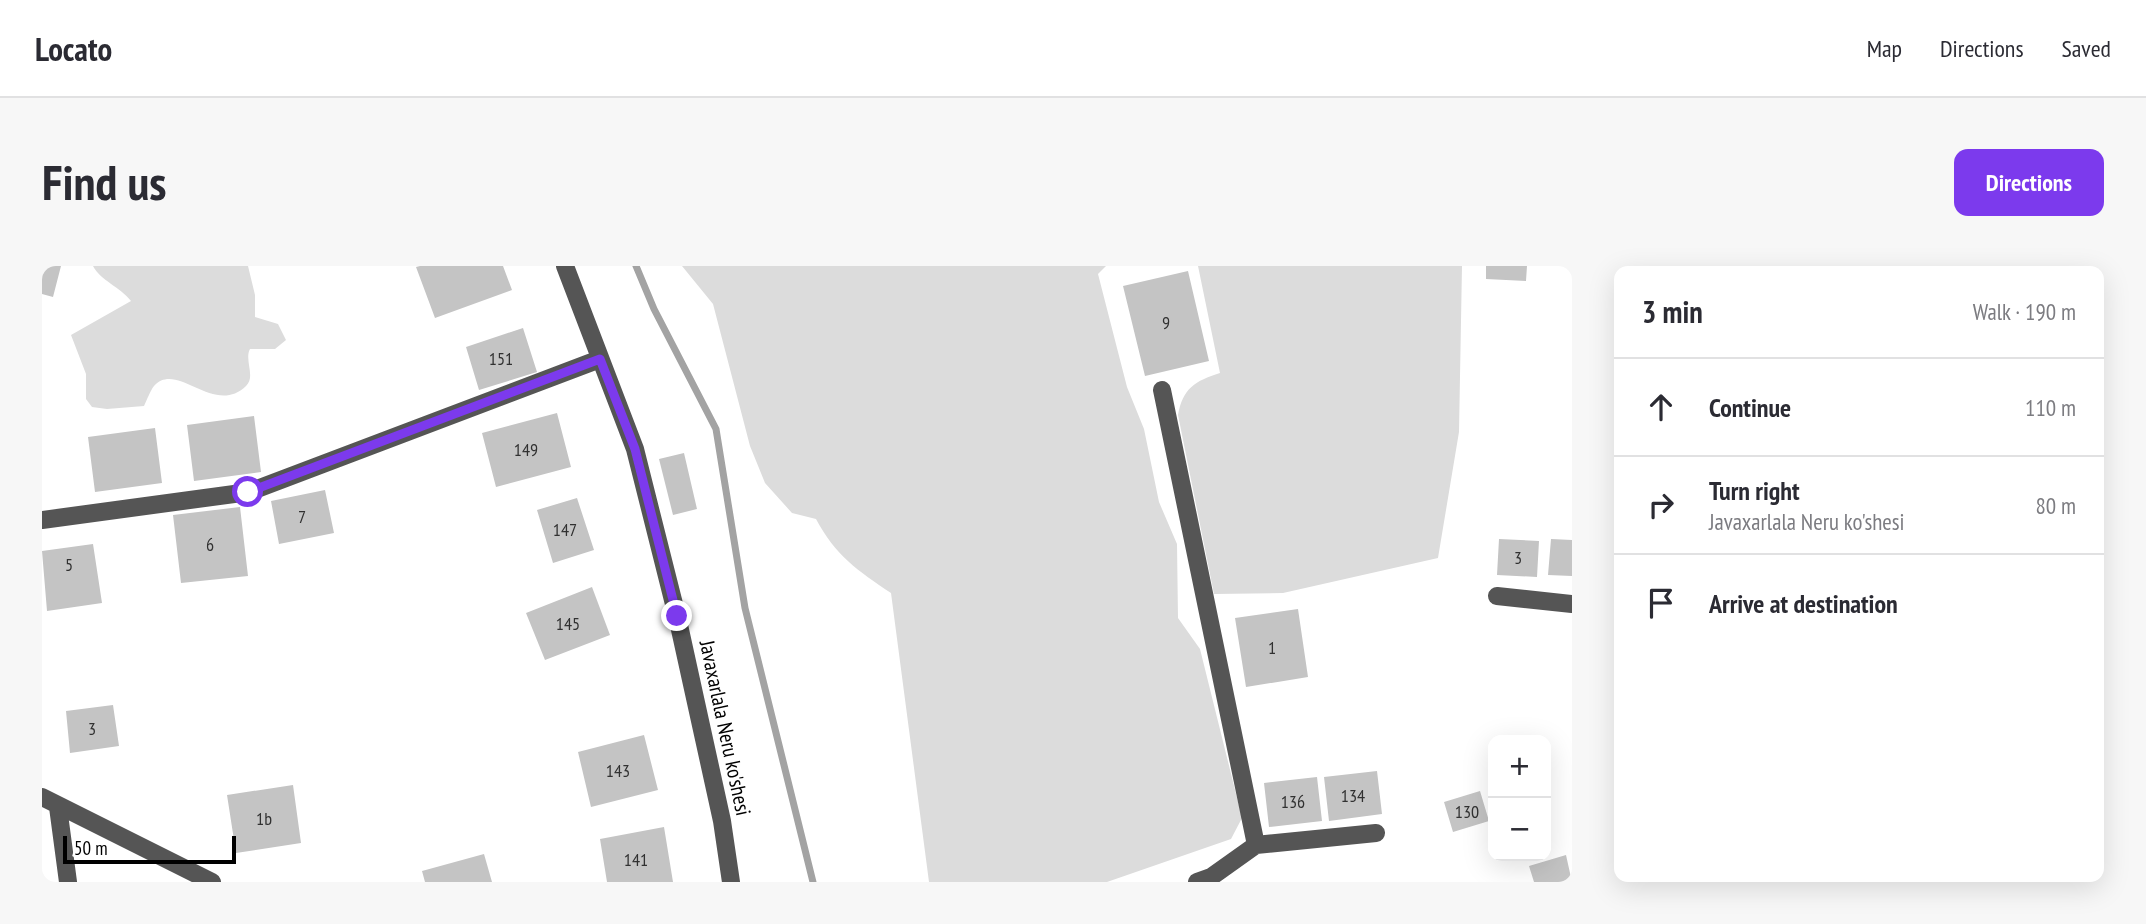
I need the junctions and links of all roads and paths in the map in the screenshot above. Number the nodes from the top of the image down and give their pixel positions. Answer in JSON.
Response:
{"nodes":[{"id":1,"x":565,"y":266,"type":"edge"},
{"id":2,"x":600,"y":359,"type":"junction"},
{"id":3,"x":1162,"y":390,"type":"dead end"},
{"id":4,"x":42,"y":520,"type":"edge"},
{"id":5,"x":1497,"y":596,"type":"dead end"},
{"id":6,"x":1572,"y":604,"type":"edge"},
{"id":7,"x":42,"y":797,"type":"edge"},
{"id":8,"x":58,"y":807,"type":"junction"},
{"id":9,"x":1376,"y":833,"type":"dead end"},
{"id":10,"x":1256,"y":845,"type":"junction"},
{"id":11,"x":68,"y":882,"type":"edge"},
{"id":12,"x":212,"y":882,"type":"edge"},
{"id":13,"x":731,"y":882,"type":"edge"},
{"id":14,"x":1197,"y":882,"type":"edge"}],
"edges":[{"from":1,"to":2,"type":"street","name":"Javaxarlala Neru ko'shesi"},
{"from":2,"to":4,"type":"street"},
{"from":2,"to":13,"type":"street","name":"Javaxarlala Neru ko'shesi"},
{"from":3,"to":10,"type":"street"},
{"from":5,"to":6,"type":"street"},
{"from":7,"to":8,"type":"street"},
{"from":8,"to":11,"type":"street"},
{"from":8,"to":12,"type":"street"},
{"from":9,"to":10,"type":"street"},
{"from":10,"to":14,"type":"street"}]}
